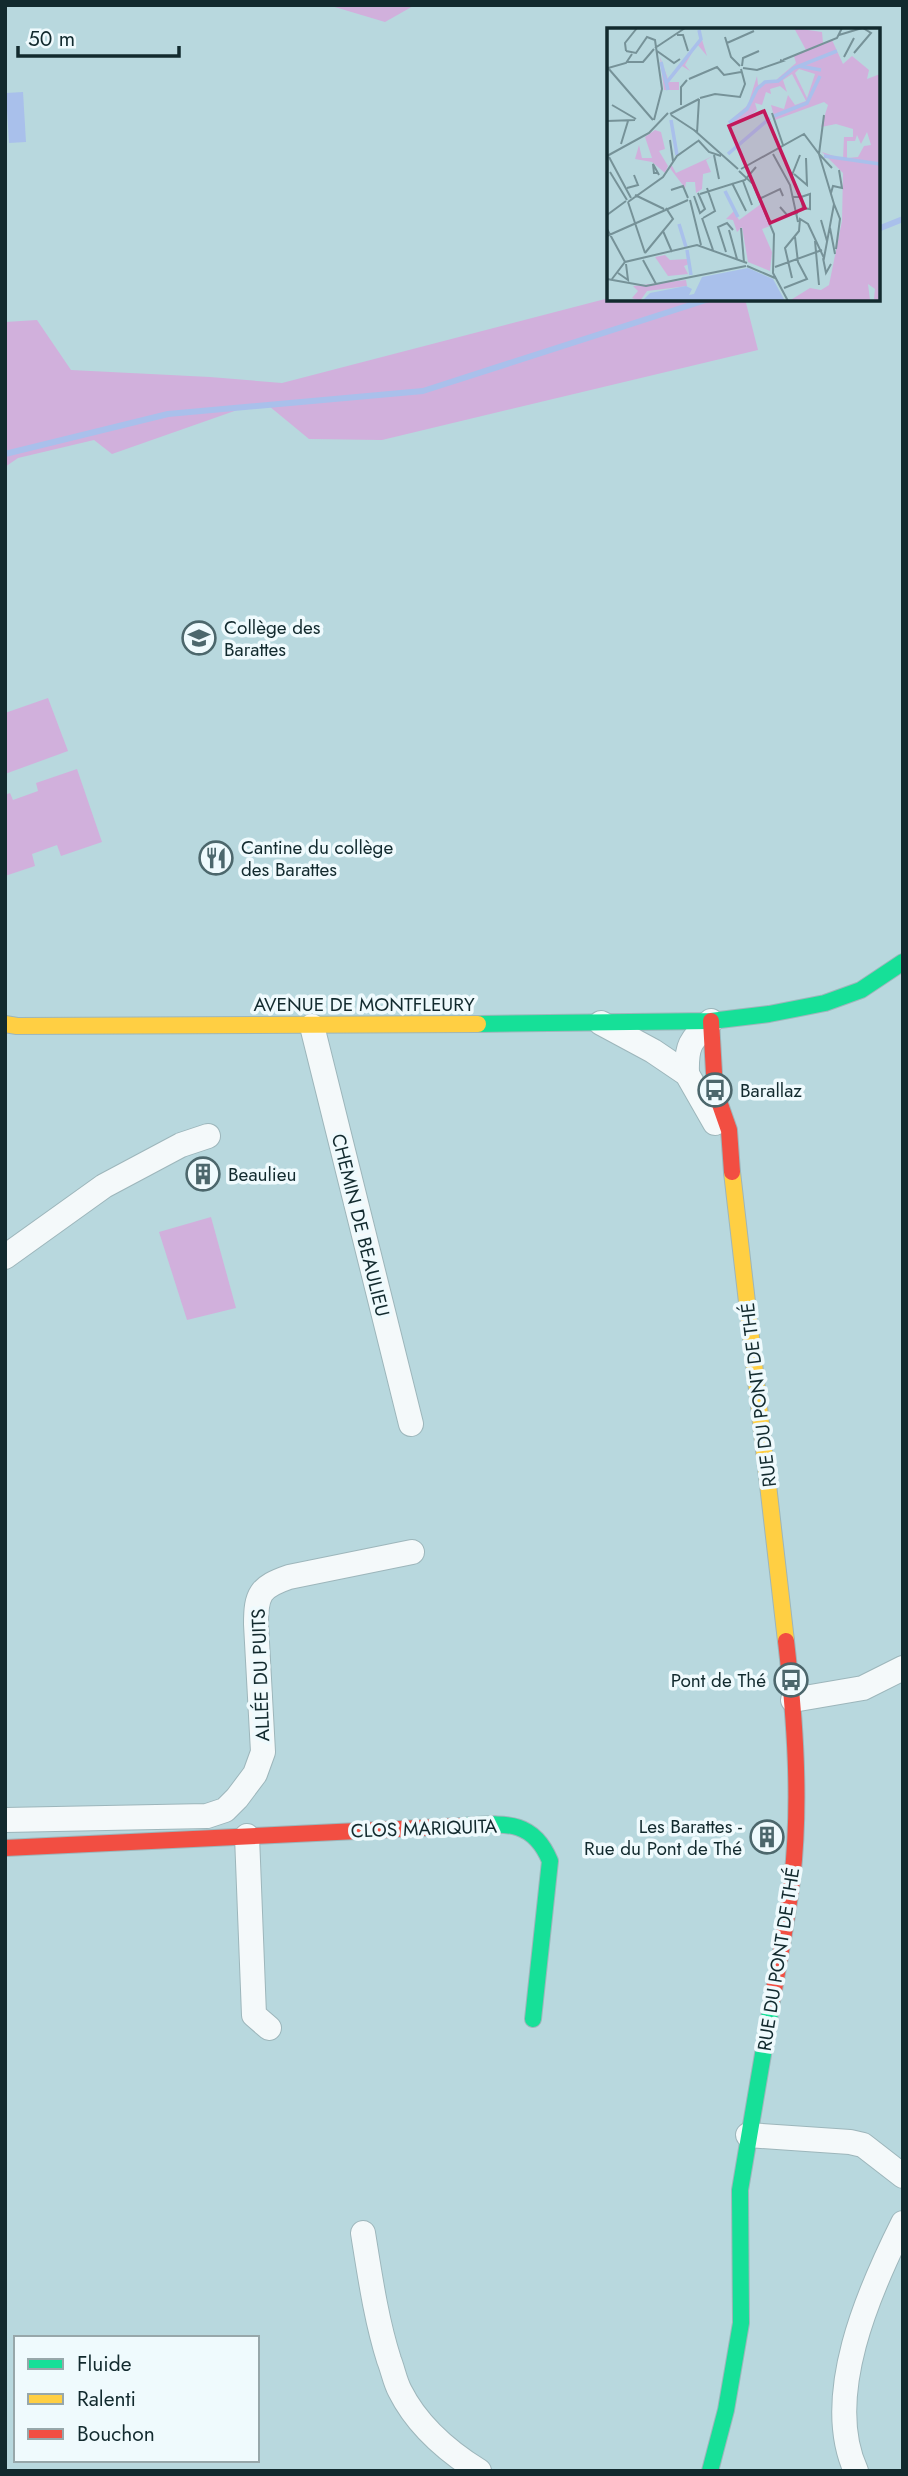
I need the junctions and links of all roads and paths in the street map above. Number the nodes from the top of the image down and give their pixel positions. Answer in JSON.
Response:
{"nodes":[{"id":1,"x":903,"y":962,"type":"edge"},
{"id":2,"x":750,"y":1017,"type":"junction"},
{"id":3,"x":711,"y":1021,"type":"junction"},
{"id":4,"x":600,"y":1022,"type":"junction"},
{"id":5,"x":312,"y":1026,"type":"junction"},
{"id":6,"x":9,"y":1027,"type":"edge"},
{"id":7,"x":714,"y":1060,"type":"junction"},
{"id":8,"x":687,"y":1074,"type":"junction"},
{"id":9,"x":208,"y":1136,"type":"dead end"},
{"id":10,"x":730,"y":1152,"type":"junction"},
{"id":11,"x":5,"y":1256,"type":"edge"},
{"id":12,"x":411,"y":1424,"type":"dead end"},
{"id":13,"x":412,"y":1552,"type":"dead end"},
{"id":14,"x":903,"y":1668,"type":"edge"},
{"id":15,"x":793,"y":1700,"type":"junction"},
{"id":16,"x":5,"y":1820,"type":"edge"},
{"id":17,"x":247,"y":1836,"type":"junction"},
{"id":18,"x":5,"y":1848,"type":"edge"},
{"id":19,"x":533,"y":2019,"type":"dead end"},
{"id":20,"x":269,"y":2028,"type":"dead end"},
{"id":21,"x":748,"y":2135,"type":"junction"},
{"id":22,"x":903,"y":2176,"type":"edge"},
{"id":23,"x":903,"y":2223,"type":"edge"},
{"id":24,"x":363,"y":2233,"type":"dead end"},
{"id":25,"x":479,"y":2471,"type":"edge"},
{"id":26,"x":710,"y":2471,"type":"edge"},
{"id":27,"x":856,"y":2471,"type":"edge"}],
"edges":[{"from":1,"to":2,"type":"street","name":"AVENUE DE MONTFLEURY"},
{"from":2,"to":3,"type":"street","name":"AVENUE DE MONTFLEURY"},
{"from":2,"to":7,"type":"street"},
{"from":3,"to":4,"type":"street","name":"AVENUE DE MONTFLEURY"},
{"from":3,"to":7,"type":"street","name":"RUE DU PONT DE THÉ"},
{"from":3,"to":8,"type":"street"},
{"from":4,"to":5,"type":"street","name":"AVENUE DE MONTFLEURY"},
{"from":4,"to":8,"type":"street","name":"RUE DU PONT DE THÉ"},
{"from":5,"to":6,"type":"street","name":"AVENUE DE MONTFLEURY"},
{"from":5,"to":12,"type":"street","name":"CHEMIN DE BEAULIEU"},
{"from":7,"to":10,"type":"street","name":"RUE DU PONT DE THÉ"},
{"from":8,"to":10,"type":"street","name":"RUE DU PONT DE THÉ"},
{"from":9,"to":11,"type":"street"},
{"from":10,"to":15,"type":"street","name":"RUE DU PONT DE THÉ"},
{"from":13,"to":16,"type":"street","name":"ALLÉE DU PUITS"},
{"from":14,"to":15,"type":"street"},
{"from":15,"to":21,"type":"street","name":"RUE DU PONT DE THÉ"},
{"from":17,"to":18,"type":"street","name":"CLOS MARIQUITA"},
{"from":17,"to":19,"type":"street","name":"CLOS MARIQUITA"},
{"from":17,"to":20,"type":"street"},
{"from":21,"to":22,"type":"street"},
{"from":21,"to":26,"type":"street","name":"RUE DU PONT DE THÉ"},
{"from":23,"to":27,"type":"street"},
{"from":24,"to":25,"type":"street"}]}
